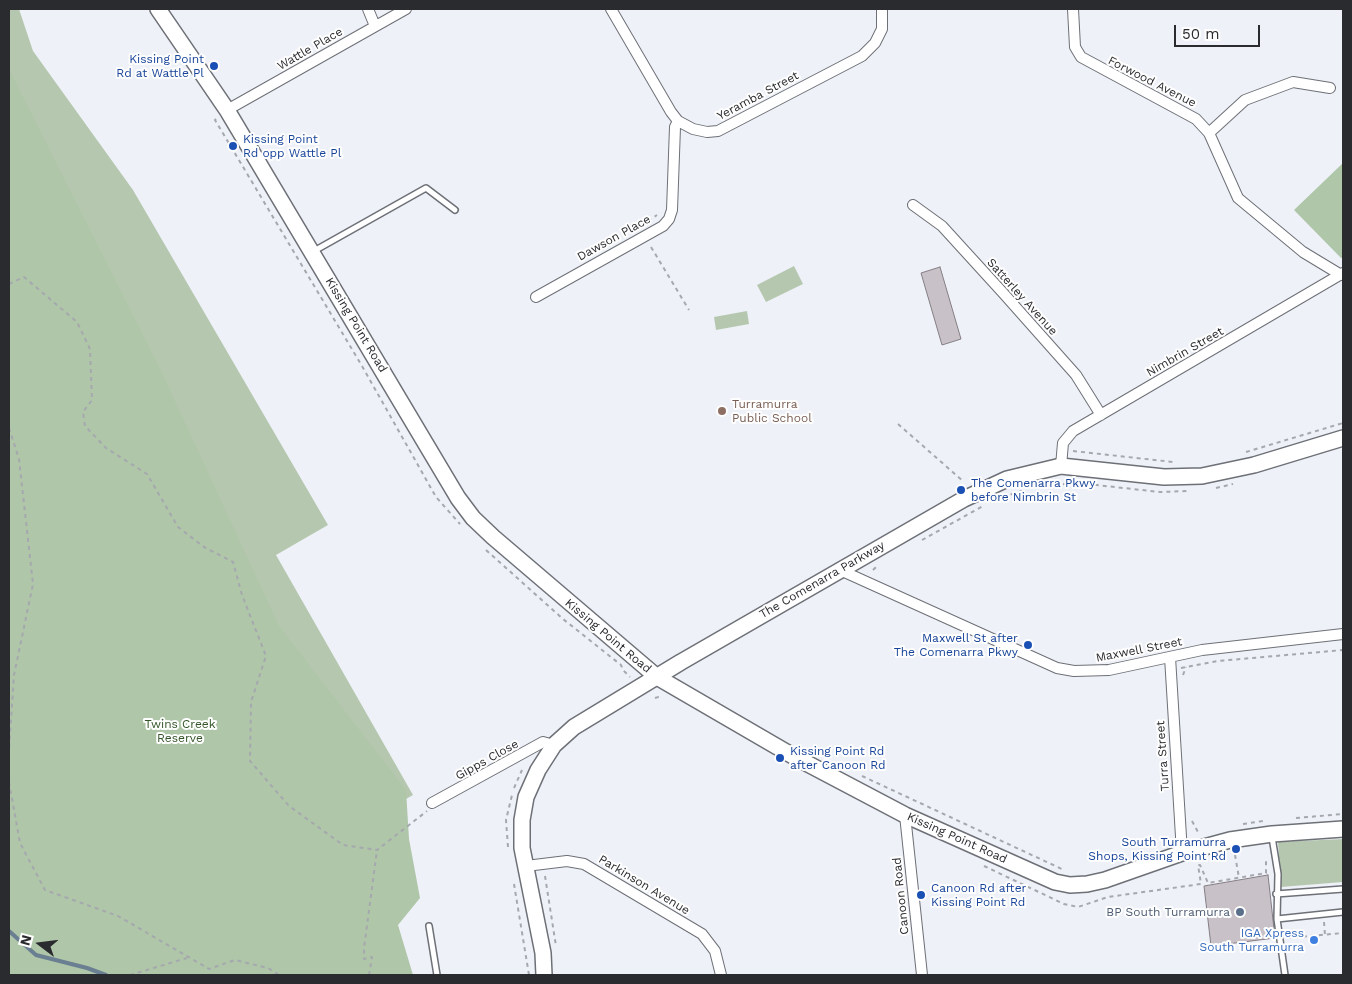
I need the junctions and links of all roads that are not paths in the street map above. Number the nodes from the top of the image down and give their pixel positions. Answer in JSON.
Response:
{"nodes":[{"id":1,"x":158,"y":9,"type":"edge"},
{"id":2,"x":368,"y":9,"type":"edge"},
{"id":3,"x":406,"y":9,"type":"edge"},
{"id":4,"x":611,"y":9,"type":"edge"},
{"id":5,"x":882,"y":9,"type":"edge"},
{"id":6,"x":1073,"y":9,"type":"edge"},
{"id":7,"x":376,"y":26,"type":"junction"},
{"id":8,"x":1330,"y":88,"type":"dead end"},
{"id":9,"x":228,"y":110,"type":"junction"},
{"id":10,"x":678,"y":121,"type":"junction"},
{"id":11,"x":1210,"y":133,"type":"junction"},
{"id":12,"x":913,"y":205,"type":"dead end"},
{"id":13,"x":455,"y":210,"type":"dead end"},
{"id":14,"x":312,"y":252,"type":"junction"},
{"id":15,"x":1342,"y":274,"type":"edge"},
{"id":16,"x":536,"y":297,"type":"dead end"},
{"id":17,"x":1101,"y":415,"type":"junction"},
{"id":18,"x":1343,"y":438,"type":"edge"},
{"id":19,"x":1061,"y":466,"type":"junction"},
{"id":20,"x":840,"y":570,"type":"junction"},
{"id":21,"x":1343,"y":634,"type":"edge"},
{"id":22,"x":1170,"y":657,"type":"junction"},
{"id":23,"x":657,"y":677,"type":"junction"},
{"id":24,"x":554,"y":745,"type":"junction"},
{"id":25,"x":432,"y":803,"type":"road end"},
{"id":26,"x":905,"y":815,"type":"junction"},
{"id":27,"x":1343,"y":829,"type":"edge"},
{"id":28,"x":1272,"y":834,"type":"junction"},
{"id":29,"x":1182,"y":853,"type":"junction"},
{"id":30,"x":526,"y":866,"type":"junction"},
{"id":31,"x":1343,"y":888,"type":"edge"},
{"id":32,"x":1276,"y":894,"type":"junction"},
{"id":33,"x":1343,"y":912,"type":"edge"},
{"id":34,"x":1278,"y":919,"type":"junction"},
{"id":35,"x":429,"y":926,"type":"dead end"},
{"id":36,"x":437,"y":975,"type":"edge"},
{"id":37,"x":544,"y":975,"type":"edge"},
{"id":38,"x":721,"y":975,"type":"edge"},
{"id":39,"x":922,"y":975,"type":"edge"},
{"id":40,"x":1285,"y":975,"type":"edge"}],
"edges":[{"from":1,"to":9,"type":"main road","name":"Kissing Point Road"},
{"from":2,"to":7,"type":"street"},
{"from":3,"to":7,"type":"street","name":"Wattle Place"},
{"from":4,"to":10,"type":"street"},
{"from":5,"to":10,"type":"street","name":"Yeramba Street"},
{"from":6,"to":11,"type":"street","name":"Forwood Avenue"},
{"from":7,"to":9,"type":"street","name":"Wattle Place"},
{"from":8,"to":11,"type":"street"},
{"from":9,"to":14,"type":"main road","name":"Kissing Point Road"},
{"from":10,"to":16,"type":"street","name":"Dawson Place"},
{"from":11,"to":15,"type":"street","name":"Forwood Avenue"},
{"from":12,"to":17,"type":"street","name":"Satterley Avenue"},
{"from":13,"to":14,"type":"lane"},
{"from":14,"to":23,"type":"main road","name":"Kissing Point Road"},
{"from":15,"to":17,"type":"street","name":"Nimbrin Street"},
{"from":17,"to":19,"type":"street","name":"Nimbrin Street"},
{"from":18,"to":19,"type":"main road","name":"The Comenarra Parkway"},
{"from":19,"to":20,"type":"main road","name":"The Comenarra Parkway"},
{"from":20,"to":22,"type":"street","name":"Maxwell Street"},
{"from":20,"to":23,"type":"main road","name":"The Comenarra Parkway"},
{"from":21,"to":22,"type":"street","name":"Maxwell Street"},
{"from":22,"to":29,"type":"street","name":"Turra Street"},
{"from":23,"to":24,"type":"main road","name":"The Comenarra Parkway"},
{"from":23,"to":26,"type":"main road","name":"Kissing Point Road"},
{"from":24,"to":25,"type":"street","name":"Gipps Close"},
{"from":24,"to":30,"type":"main road","name":"The Comenarra Parkway"},
{"from":26,"to":29,"type":"main road","name":"Kissing Point Road"},
{"from":26,"to":39,"type":"street","name":"Canoon Road"},
{"from":27,"to":28,"type":"main road","name":"Kissing Point Road"},
{"from":28,"to":29,"type":"main road","name":"Kissing Point Road"},
{"from":28,"to":32,"type":"lane"},
{"from":30,"to":37,"type":"main road","name":"The Comenarra Parkway"},
{"from":30,"to":38,"type":"street","name":"Parkinson Avenue"},
{"from":31,"to":32,"type":"lane"},
{"from":32,"to":34,"type":"lane"},
{"from":33,"to":34,"type":"lane"},
{"from":34,"to":40,"type":"lane"},
{"from":35,"to":36,"type":"lane"}]}
